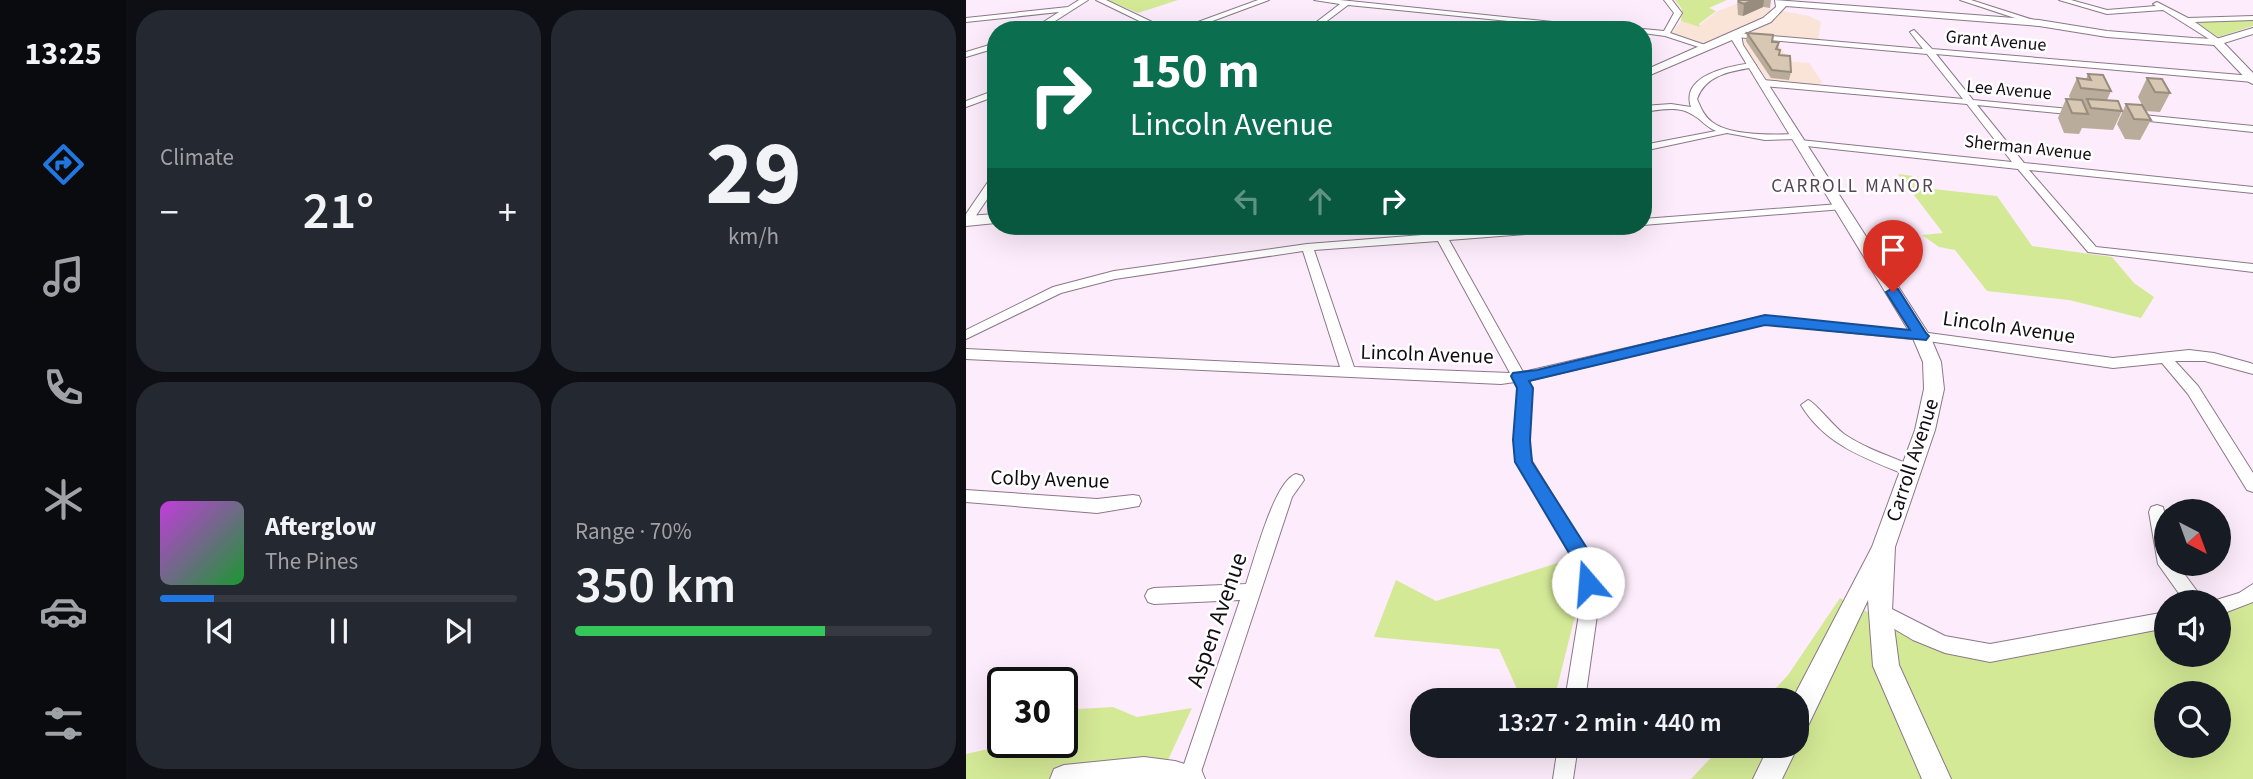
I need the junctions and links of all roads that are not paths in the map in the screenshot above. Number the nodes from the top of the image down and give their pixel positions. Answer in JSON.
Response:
{"nodes":[{"id":1,"x":1084,"y":0,"type":"edge"},
{"id":2,"x":1100,"y":0,"type":"edge"},
{"id":3,"x":1265,"y":0,"type":"edge"},
{"id":4,"x":1318,"y":0,"type":"edge"},
{"id":5,"x":1668,"y":0,"type":"edge"},
{"id":6,"x":1964,"y":0,"type":"edge"},
{"id":7,"x":2063,"y":0,"type":"edge"},
{"id":8,"x":2149,"y":0,"type":"edge"},
{"id":9,"x":1350,"y":2,"type":"edge"},
{"id":10,"x":1780,"y":2,"type":"edge"},
{"id":11,"x":2003,"y":3,"type":"dead end"},
{"id":12,"x":1853,"y":4,"type":"edge"},
{"id":13,"x":1992,"y":8,"type":"junction"},
{"id":14,"x":2165,"y":8,"type":"junction"},
{"id":15,"x":1069,"y":9,"type":"junction"},
{"id":16,"x":2253,"y":18,"type":"edge"},
{"id":17,"x":966,"y":20,"type":"edge"},
{"id":18,"x":2187,"y":20,"type":"junction"},
{"id":19,"x":1050,"y":21,"type":"edge"},
{"id":20,"x":1146,"y":21,"type":"edge"},
{"id":21,"x":1206,"y":21,"type":"edge"},
{"id":22,"x":1323,"y":21,"type":"edge"},
{"id":23,"x":1537,"y":21,"type":"edge"},
{"id":24,"x":2039,"y":23,"type":"junction"},
{"id":25,"x":2253,"y":31,"type":"edge"},
{"id":26,"x":1914,"y":32,"type":"dead end"},
{"id":27,"x":1652,"y":33,"type":"edge"},
{"id":28,"x":1666,"y":34,"type":"junction"},
{"id":29,"x":1736,"y":35,"type":"junction"},
{"id":30,"x":2217,"y":42,"type":"junction"},
{"id":31,"x":987,"y":48,"type":"edge"},
{"id":32,"x":1705,"y":48,"type":"junction"},
{"id":33,"x":1928,"y":51,"type":"junction"},
{"id":34,"x":966,"y":54,"type":"edge"},
{"id":35,"x":1752,"y":65,"type":"junction"},
{"id":36,"x":1652,"y":71,"type":"edge"},
{"id":37,"x":2253,"y":79,"type":"edge"},
{"id":38,"x":1763,"y":83,"type":"junction"},
{"id":39,"x":1695,"y":93,"type":"junction"},
{"id":40,"x":987,"y":96,"type":"edge"},
{"id":41,"x":968,"y":101,"type":"edge"},
{"id":42,"x":1969,"y":102,"type":"junction"},
{"id":43,"x":987,"y":105,"type":"edge"},
{"id":44,"x":1660,"y":107,"type":"junction"},
{"id":45,"x":1652,"y":108,"type":"edge"},
{"id":46,"x":1698,"y":113,"type":"junction"},
{"id":47,"x":2087,"y":113,"type":"edge"},
{"id":48,"x":2118,"y":116,"type":"edge"},
{"id":49,"x":1709,"y":125,"type":"junction"},
{"id":50,"x":2253,"y":129,"type":"edge"},
{"id":51,"x":1731,"y":132,"type":"junction"},
{"id":52,"x":1699,"y":136,"type":"junction"},
{"id":53,"x":1798,"y":140,"type":"junction"},
{"id":54,"x":1652,"y":147,"type":"edge"},
{"id":55,"x":2020,"y":165,"type":"junction"},
{"id":56,"x":2253,"y":190,"type":"edge"},
{"id":57,"x":987,"y":191,"type":"edge"},
{"id":58,"x":1839,"y":207,"type":"junction"},
{"id":59,"x":987,"y":219,"type":"edge"},
{"id":60,"x":967,"y":221,"type":"edge"},
{"id":61,"x":1652,"y":221,"type":"edge"},
{"id":62,"x":1406,"y":235,"type":"edge"},
{"id":63,"x":1441,"y":235,"type":"edge"},
{"id":64,"x":1307,"y":247,"type":"junction"},
{"id":65,"x":2253,"y":268,"type":"edge"},
{"id":66,"x":966,"y":335,"type":"edge"},
{"id":67,"x":1921,"y":336,"type":"junction"},
{"id":68,"x":966,"y":354,"type":"edge"},
{"id":69,"x":2166,"y":359,"type":"junction"},
{"id":70,"x":2253,"y":369,"type":"edge"},
{"id":71,"x":1349,"y":372,"type":"junction"},
{"id":72,"x":1519,"y":376,"type":"junction"},
{"id":73,"x":1808,"y":405,"type":"dead end"},
{"id":74,"x":1911,"y":471,"type":"junction"},
{"id":75,"x":1296,"y":480,"type":"dead end"},
{"id":76,"x":2253,"y":486,"type":"edge"},
{"id":77,"x":966,"y":496,"type":"edge"},
{"id":78,"x":1133,"y":501,"type":"dead end"},
{"id":79,"x":1883,"y":547,"type":"junction"},
{"id":80,"x":1252,"y":592,"type":"junction"},
{"id":81,"x":2253,"y":592,"type":"edge"},
{"id":82,"x":1154,"y":596,"type":"dead end"},
{"id":83,"x":2231,"y":603,"type":"edge"},
{"id":84,"x":1880,"y":611,"type":"junction"},
{"id":85,"x":2154,"y":622,"type":"edge"},
{"id":86,"x":1577,"y":688,"type":"edge"},
{"id":87,"x":1809,"y":694,"type":"edge"},
{"id":88,"x":1566,"y":758,"type":"edge"},
{"id":89,"x":1778,"y":758,"type":"edge"},
{"id":90,"x":1931,"y":766,"type":"edge"},
{"id":91,"x":1190,"y":778,"type":"edge"},
{"id":92,"x":1065,"y":779,"type":"edge"},
{"id":93,"x":1563,"y":779,"type":"edge"},
{"id":94,"x":1767,"y":779,"type":"edge"}],
"edges":[{"from":1,"to":15,"type":"street"},
{"from":2,"to":20,"type":"street"},
{"from":3,"to":21,"type":"street"},
{"from":4,"to":9,"type":"street"},
{"from":5,"to":28,"type":"street"},
{"from":6,"to":13,"type":"street"},
{"from":7,"to":14,"type":"street"},
{"from":8,"to":14,"type":"street"},
{"from":9,"to":22,"type":"street"},
{"from":9,"to":23,"type":"street"},
{"from":10,"to":12,"type":"main road"},
{"from":10,"to":29,"type":"main road"},
{"from":11,"to":13,"type":"street"},
{"from":12,"to":24,"type":"main road"},
{"from":13,"to":24,"type":"street"},
{"from":14,"to":18,"type":"street"},
{"from":15,"to":17,"type":"street"},
{"from":15,"to":19,"type":"street"},
{"from":16,"to":18,"type":"street"},
{"from":18,"to":30,"type":"street"},
{"from":24,"to":30,"type":"main road"},
{"from":25,"to":30,"type":"main road"},
{"from":26,"to":33,"type":"street"},
{"from":27,"to":28,"type":"street"},
{"from":28,"to":32,"type":"street"},
{"from":29,"to":32,"type":"main road"},
{"from":29,"to":33,"type":"street","name":"Grant Avenue"},
{"from":29,"to":35,"type":"main road","name":"Carroll Avenue"},
{"from":30,"to":37,"type":"main road"},
{"from":31,"to":34,"type":"street"},
{"from":32,"to":36,"type":"main road"},
{"from":33,"to":37,"type":"street","name":"Grant Avenue"},
{"from":33,"to":42,"type":"street"},
{"from":35,"to":38,"type":"main road","name":"Carroll Avenue"},
{"from":35,"to":39,"type":"street"},
{"from":38,"to":42,"type":"street","name":"Lee Avenue"},
{"from":38,"to":53,"type":"main road","name":"Carroll Avenue"},
{"from":39,"to":44,"type":"street"},
{"from":39,"to":46,"type":"street"},
{"from":40,"to":41,"type":"street"},
{"from":41,"to":43,"type":"street"},
{"from":42,"to":47,"type":"street","name":"Lee Avenue"},
{"from":42,"to":55,"type":"street"},
{"from":44,"to":45,"type":"street"},
{"from":44,"to":46,"type":"street"},
{"from":46,"to":49,"type":"street"},
{"from":48,"to":50,"type":"street"},
{"from":49,"to":51,"type":"street"},
{"from":49,"to":52,"type":"street"},
{"from":51,"to":52,"type":"street"},
{"from":51,"to":53,"type":"street","name":"Sherman Avenue"},
{"from":52,"to":54,"type":"street"},
{"from":53,"to":55,"type":"street","name":"Sherman Avenue"},
{"from":53,"to":58,"type":"main road","name":"Carroll Avenue"},
{"from":55,"to":56,"type":"street","name":"Sherman Avenue"},
{"from":55,"to":65,"type":"street"},
{"from":57,"to":60,"type":"street"},
{"from":58,"to":61,"type":"street"},
{"from":58,"to":67,"type":"main road","name":"Carroll Avenue"},
{"from":59,"to":60,"type":"main road"},
{"from":62,"to":64,"type":"street"},
{"from":63,"to":72,"type":"street"},
{"from":64,"to":66,"type":"street"},
{"from":64,"to":71,"type":"street"},
{"from":67,"to":69,"type":"street","name":"Lincoln Avenue"},
{"from":67,"to":72,"type":"street","name":"Lincoln Avenue"},
{"from":67,"to":74,"type":"main road","name":"Carroll Avenue"},
{"from":68,"to":71,"type":"street","name":"Lincoln Avenue"},
{"from":69,"to":70,"type":"street","name":"Lincoln Avenue"},
{"from":69,"to":76,"type":"street"},
{"from":71,"to":72,"type":"street","name":"Lincoln Avenue"},
{"from":72,"to":86,"type":"street"},
{"from":73,"to":74,"type":"street"},
{"from":74,"to":79,"type":"main road","name":"Carroll Avenue"},
{"from":75,"to":80,"type":"street","name":"Aspen Avenue"},
{"from":77,"to":78,"type":"street","name":"Colby Avenue"},
{"from":79,"to":84,"type":"main road","name":"Carroll Avenue"},
{"from":79,"to":87,"type":"main road"},
{"from":80,"to":82,"type":"street"},
{"from":80,"to":91,"type":"street","name":"Aspen Avenue"},
{"from":81,"to":83,"type":"street"},
{"from":84,"to":85,"type":"street"},
{"from":84,"to":90,"type":"main road","name":"Carroll Avenue"},
{"from":88,"to":93,"type":"street"},
{"from":89,"to":94,"type":"main road"},
{"from":91,"to":92,"type":"main road"}]}
